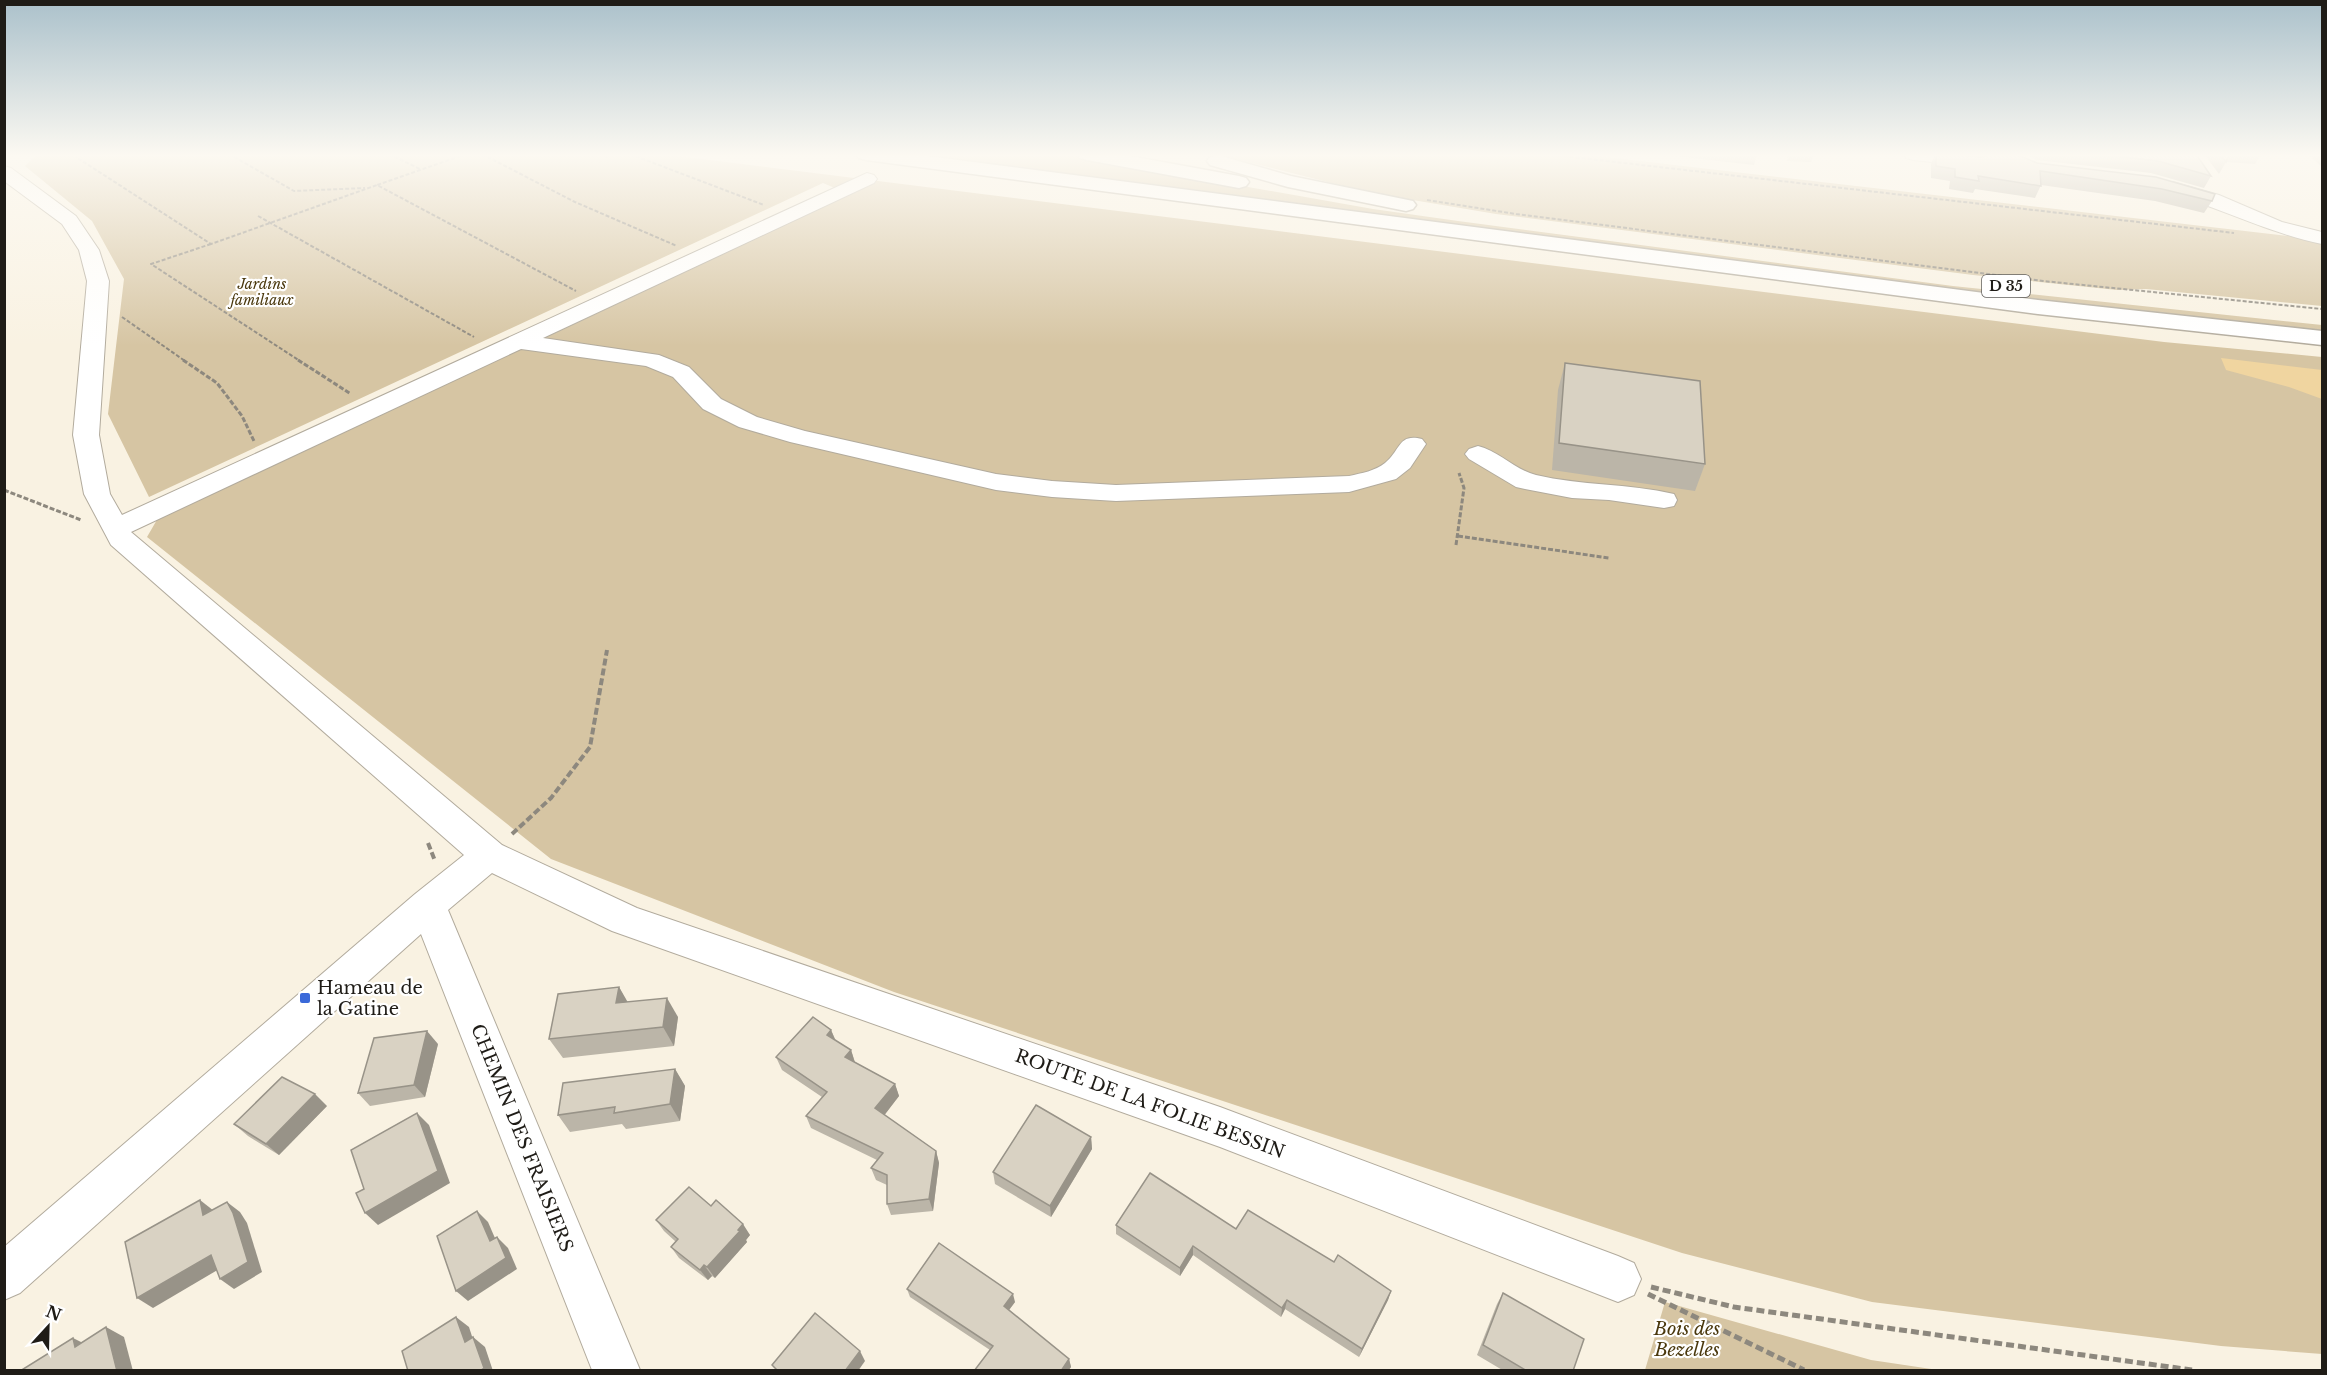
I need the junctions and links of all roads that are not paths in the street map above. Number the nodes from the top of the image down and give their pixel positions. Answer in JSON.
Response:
{"nodes":[{"id":1,"x":67,"y":218,"type":"edge"},
{"id":2,"x":783,"y":218,"type":"edge"},
{"id":3,"x":1358,"y":218,"type":"edge"},
{"id":4,"x":1470,"y":218,"type":"edge"},
{"id":5,"x":2261,"y":218,"type":"edge"},
{"id":6,"x":2322,"y":238,"type":"edge"},
{"id":7,"x":2322,"y":319,"type":"edge"},
{"id":8,"x":2322,"y":338,"type":"edge"},
{"id":9,"x":519,"y":342,"type":"junction"},
{"id":10,"x":1413,"y":444,"type":"dead end"},
{"id":11,"x":1478,"y":454,"type":"dead end"},
{"id":12,"x":1664,"y":500,"type":"dead end"},
{"id":13,"x":114,"y":526,"type":"junction"},
{"id":14,"x":489,"y":855,"type":"junction"},
{"id":15,"x":438,"y":897,"type":"junction"},
{"id":16,"x":4,"y":1277,"type":"edge"},
{"id":17,"x":1618,"y":1279,"type":"road end"},
{"id":18,"x":616,"y":1371,"type":"edge"}],
"edges":[{"from":1,"to":13,"type":"street","name":"ROUTE DE LA FOLIE BESSIN"},
{"from":2,"to":9,"type":"street"},
{"from":3,"to":8,"type":"main road","number":"D 35"},
{"from":4,"to":7,"type":"main road","number":"D 35"},
{"from":5,"to":6,"type":"street"},
{"from":9,"to":10,"type":"street"},
{"from":9,"to":13,"type":"street"},
{"from":11,"to":12,"type":"street"},
{"from":13,"to":14,"type":"street","name":"ROUTE DE LA FOLIE BESSIN"},
{"from":14,"to":15,"type":"street"},
{"from":14,"to":17,"type":"street","name":"ROUTE DE LA FOLIE BESSIN"},
{"from":15,"to":16,"type":"street"},
{"from":15,"to":18,"type":"street","name":"CHEMIN DES FRAISIERS"}]}
